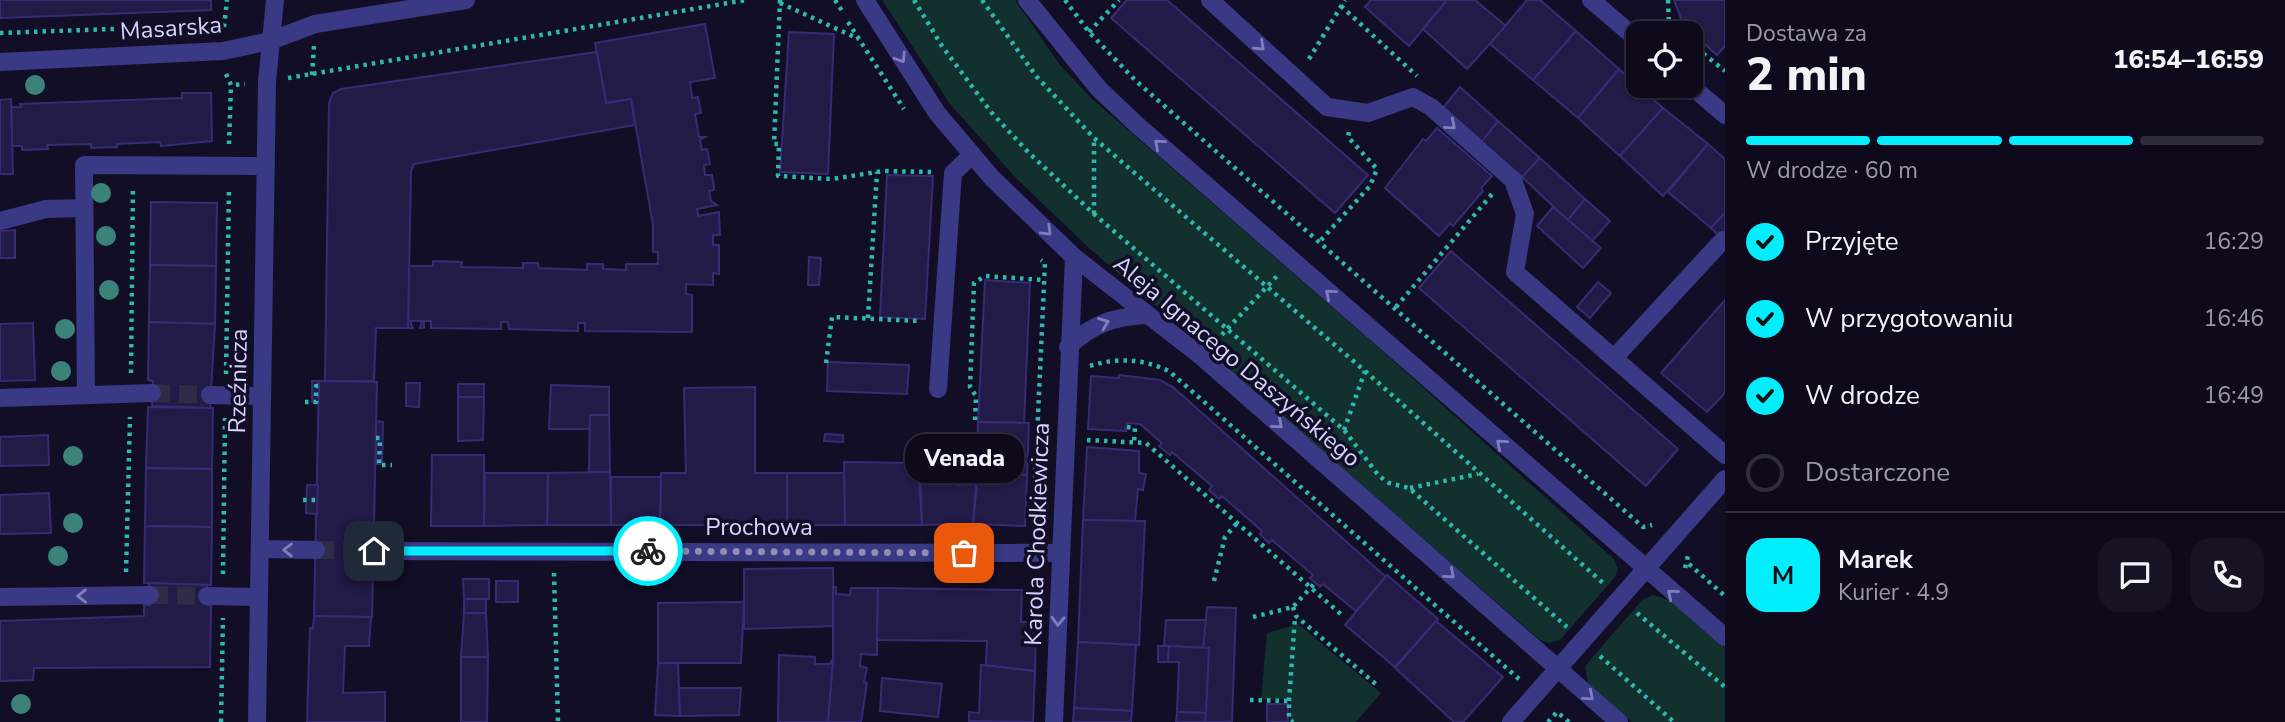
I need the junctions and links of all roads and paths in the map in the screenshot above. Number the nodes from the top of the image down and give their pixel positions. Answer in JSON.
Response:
{"nodes":[{"id":1,"x":275,"y":0,"type":"edge"},
{"id":2,"x":466,"y":0,"type":"edge"},
{"id":3,"x":746,"y":0,"type":"edge"},
{"id":4,"x":865,"y":0,"type":"edge"},
{"id":5,"x":914,"y":0,"type":"edge"},
{"id":6,"x":982,"y":0,"type":"edge"},
{"id":7,"x":1027,"y":0,"type":"edge"},
{"id":8,"x":1065,"y":0,"type":"edge"},
{"id":9,"x":1119,"y":0,"type":"edge"},
{"id":10,"x":1210,"y":0,"type":"edge"},
{"id":11,"x":1345,"y":0,"type":"edge"},
{"id":12,"x":1591,"y":0,"type":"edge"},
{"id":13,"x":1668,"y":0,"type":"edge"},
{"id":14,"x":780,"y":2,"type":"edge"},
{"id":15,"x":1341,"y":6,"type":"junction"},
{"id":16,"x":1669,"y":21,"type":"edge"},
{"id":17,"x":225,"y":25,"type":"dead end"},
{"id":18,"x":1626,"y":30,"type":"edge"},
{"id":19,"x":1089,"y":32,"type":"junction"},
{"id":20,"x":0,"y":33,"type":"edge"},
{"id":21,"x":859,"y":38,"type":"dead end"},
{"id":22,"x":270,"y":41,"type":"junction"},
{"id":23,"x":1703,"y":53,"type":"edge"},
{"id":24,"x":313,"y":55,"type":"dead end"},
{"id":25,"x":0,"y":62,"type":"edge"},
{"id":26,"x":1725,"y":71,"type":"edge"},
{"id":27,"x":1297,"y":80,"type":"junction"},
{"id":28,"x":1703,"y":96,"type":"edge"},
{"id":29,"x":1427,"y":105,"type":"junction"},
{"id":30,"x":1351,"y":111,"type":"junction"},
{"id":31,"x":1725,"y":115,"type":"edge"},
{"id":32,"x":1094,"y":138,"type":"junction"},
{"id":33,"x":972,"y":155,"type":"junction"},
{"id":34,"x":134,"y":164,"type":"junction"},
{"id":35,"x":265,"y":166,"type":"junction"},
{"id":36,"x":877,"y":172,"type":"junction"},
{"id":37,"x":953,"y":173,"type":"junction"},
{"id":38,"x":1508,"y":176,"type":"junction"},
{"id":39,"x":84,"y":208,"type":"junction"},
{"id":40,"x":1094,"y":214,"type":"junction"},
{"id":41,"x":0,"y":221,"type":"edge"},
{"id":42,"x":1315,"y":235,"type":"junction"},
{"id":43,"x":1321,"y":240,"type":"junction"},
{"id":44,"x":1723,"y":240,"type":"dead end"},
{"id":45,"x":1074,"y":257,"type":"junction"},
{"id":46,"x":1292,"y":260,"type":"junction"},
{"id":47,"x":1044,"y":280,"type":"dead end"},
{"id":48,"x":1266,"y":287,"type":"junction"},
{"id":49,"x":1396,"y":307,"type":"junction"},
{"id":50,"x":1146,"y":315,"type":"junction"},
{"id":51,"x":868,"y":318,"type":"junction"},
{"id":52,"x":943,"y":323,"type":"junction"},
{"id":53,"x":1227,"y":330,"type":"junction"},
{"id":54,"x":1068,"y":347,"type":"junction"},
{"id":55,"x":1202,"y":356,"type":"junction"},
{"id":56,"x":1614,"y":358,"type":"junction"},
{"id":57,"x":826,"y":363,"type":"dead end"},
{"id":58,"x":1086,"y":367,"type":"dead end"},
{"id":59,"x":1365,"y":371,"type":"junction"},
{"id":60,"x":1180,"y":380,"type":"junction"},
{"id":61,"x":320,"y":386,"type":"dead end"},
{"id":62,"x":939,"y":389,"type":"dead end"},
{"id":63,"x":152,"y":393,"type":"tunnel mouth"},
{"id":64,"x":131,"y":394,"type":"junction"},
{"id":65,"x":211,"y":395,"type":"tunnel mouth"},
{"id":66,"x":86,"y":396,"type":"junction"},
{"id":67,"x":262,"y":396,"type":"junction"},
{"id":68,"x":0,"y":398,"type":"edge"},
{"id":69,"x":305,"y":402,"type":"dead end"},
{"id":70,"x":975,"y":420,"type":"dead end"},
{"id":71,"x":1127,"y":427,"type":"dead end"},
{"id":72,"x":1344,"y":430,"type":"junction"},
{"id":73,"x":376,"y":438,"type":"dead end"},
{"id":74,"x":1091,"y":440,"type":"dead end"},
{"id":75,"x":1135,"y":443,"type":"junction"},
{"id":76,"x":1165,"y":451,"type":"dead end"},
{"id":77,"x":1725,"y":455,"type":"edge"},
{"id":78,"x":1161,"y":456,"type":"junction"},
{"id":79,"x":393,"y":465,"type":"dead end"},
{"id":80,"x":1478,"y":474,"type":"junction"},
{"id":81,"x":1725,"y":479,"type":"edge"},
{"id":82,"x":1409,"y":488,"type":"junction"},
{"id":83,"x":303,"y":499,"type":"dead end"},
{"id":84,"x":318,"y":500,"type":"dead end"},
{"id":85,"x":1656,"y":521,"type":"dead end"},
{"id":86,"x":1237,"y":523,"type":"junction"},
{"id":87,"x":260,"y":549,"type":"junction"},
{"id":88,"x":316,"y":550,"type":"tunnel mouth"},
{"id":89,"x":374,"y":551,"type":"tunnel mouth"},
{"id":90,"x":1060,"y":553,"type":"junction"},
{"id":91,"x":1689,"y":564,"type":"dead end"},
{"id":92,"x":553,"y":565,"type":"dead end"},
{"id":93,"x":1644,"y":570,"type":"junction"},
{"id":94,"x":1607,"y":575,"type":"dead end"},
{"id":95,"x":1214,"y":580,"type":"dead end"},
{"id":96,"x":1601,"y":581,"type":"junction"},
{"id":97,"x":1313,"y":586,"type":"junction"},
{"id":98,"x":1607,"y":586,"type":"dead end"},
{"id":99,"x":1594,"y":590,"type":"dead end"},
{"id":100,"x":125,"y":595,"type":"junction"},
{"id":101,"x":150,"y":595,"type":"tunnel mouth"},
{"id":102,"x":207,"y":596,"type":"tunnel mouth"},
{"id":103,"x":1725,"y":596,"type":"edge"},
{"id":104,"x":0,"y":597,"type":"edge"},
{"id":105,"x":259,"y":597,"type":"junction"},
{"id":106,"x":1293,"y":607,"type":"junction"},
{"id":107,"x":1635,"y":610,"type":"dead end"},
{"id":108,"x":1571,"y":615,"type":"dead end"},
{"id":109,"x":1296,"y":616,"type":"junction"},
{"id":110,"x":1343,"y":616,"type":"dead end"},
{"id":111,"x":1253,"y":617,"type":"dead end"},
{"id":112,"x":1564,"y":624,"type":"junction"},
{"id":113,"x":1559,"y":629,"type":"dead end"},
{"id":114,"x":1569,"y":629,"type":"dead end"},
{"id":115,"x":1725,"y":637,"type":"edge"},
{"id":116,"x":1597,"y":653,"type":"dead end"},
{"id":117,"x":1558,"y":669,"type":"junction"},
{"id":118,"x":1520,"y":679,"type":"dead end"},
{"id":119,"x":1378,"y":686,"type":"dead end"},
{"id":120,"x":1725,"y":687,"type":"edge"},
{"id":121,"x":1250,"y":700,"type":"dead end"},
{"id":122,"x":1289,"y":702,"type":"junction"},
{"id":123,"x":257,"y":722,"type":"edge"},
{"id":124,"x":558,"y":722,"type":"edge"},
{"id":125,"x":1054,"y":722,"type":"edge"},
{"id":126,"x":1293,"y":722,"type":"edge"},
{"id":127,"x":1511,"y":722,"type":"edge"},
{"id":128,"x":1548,"y":722,"type":"edge"},
{"id":129,"x":1569,"y":722,"type":"edge"},
{"id":130,"x":1619,"y":722,"type":"edge"},
{"id":131,"x":1674,"y":722,"type":"edge"}],
"edges":[{"from":1,"to":22,"type":"street","name":"Rzeźnicza"},
{"from":2,"to":22,"type":"street","name":"Masarska"},
{"from":3,"to":24,"type":"path"},
{"from":4,"to":33,"type":"street","name":"Aleja Ignacego Daszyńskiego","one_way":true},
{"from":5,"to":40,"type":"path"},
{"from":6,"to":32,"type":"path"},
{"from":46,"to":7,"type":"street","one_way":true},
{"from":8,"to":19,"type":"path"},
{"from":9,"to":19,"type":"path"},
{"from":10,"to":27,"type":"street","one_way":true},
{"from":11,"to":15,"type":"path"},
{"from":12,"to":18,"type":"street"},
{"from":13,"to":16,"type":"path"},
{"from":14,"to":21,"type":"path"},
{"from":14,"to":36,"type":"path"},
{"from":15,"to":27,"type":"path"},
{"from":15,"to":29,"type":"path"},
{"from":17,"to":20,"type":"path"},
{"from":19,"to":42,"type":"path"},
{"from":22,"to":25,"type":"street","name":"Masarska"},
{"from":22,"to":35,"type":"street","name":"Rzeźnicza"},
{"from":23,"to":26,"type":"path"},
{"from":27,"to":30,"type":"street"},
{"from":28,"to":31,"type":"street"},
{"from":29,"to":30,"type":"street"},
{"from":29,"to":38,"type":"street","one_way":true},
{"from":30,"to":43,"type":"path"},
{"from":32,"to":40,"type":"path"},
{"from":32,"to":48,"type":"path"},
{"from":33,"to":37,"type":"street"},
{"from":33,"to":45,"type":"street","name":"Aleja Ignacego Daszyńskiego","one_way":true},
{"from":34,"to":35,"type":"street"},
{"from":34,"to":39,"type":"street"},
{"from":34,"to":64,"type":"path"},
{"from":35,"to":67,"type":"street","name":"Rzeźnicza"},
{"from":36,"to":37,"type":"path"},
{"from":36,"to":51,"type":"path"},
{"from":37,"to":52,"type":"street"},
{"from":38,"to":49,"type":"path"},
{"from":38,"to":56,"type":"street"},
{"from":39,"to":41,"type":"street"},
{"from":39,"to":66,"type":"street"},
{"from":40,"to":53,"type":"path"},
{"from":42,"to":43,"type":"path"},
{"from":42,"to":46,"type":"path"},
{"from":43,"to":49,"type":"path"},
{"from":44,"to":56,"type":"street"},
{"from":45,"to":50,"type":"street","name":"Aleja Ignacego Daszyńskiego"},
{"from":45,"to":54,"type":"street","name":"Karola Chodkiewicza"},
{"from":46,"to":48,"type":"path"},
{"from":93,"to":46,"type":"street","one_way":true},
{"from":47,"to":70,"type":"path"},
{"from":48,"to":53,"type":"path"},
{"from":48,"to":59,"type":"path"},
{"from":49,"to":85,"type":"path"},
{"from":54,"to":50,"type":"street","one_way":true},
{"from":50,"to":55,"type":"street","name":"Aleja Ignacego Daszyńskiego"},
{"from":51,"to":52,"type":"path"},
{"from":51,"to":57,"type":"path"},
{"from":52,"to":62,"type":"street"},
{"from":53,"to":55,"type":"path"},
{"from":53,"to":72,"type":"path"},
{"from":54,"to":90,"type":"street","name":"Karola Chodkiewicza"},
{"from":55,"to":60,"type":"path"},
{"from":55,"to":117,"type":"street","name":"Aleja Ignacego Daszyńskiego","one_way":true},
{"from":56,"to":77,"type":"street"},
{"from":58,"to":60,"type":"path"},
{"from":59,"to":72,"type":"path"},
{"from":59,"to":80,"type":"path"},
{"from":60,"to":118,"type":"path"},
{"from":61,"to":69,"type":"path"},
{"from":63,"to":64,"type":"street"},
{"from":64,"to":66,"type":"street"},
{"from":64,"to":100,"type":"path"},
{"from":65,"to":67,"type":"street"},
{"from":66,"to":68,"type":"street"},
{"from":67,"to":87,"type":"street","name":"Rzeźnicza"},
{"from":71,"to":75,"type":"path"},
{"from":72,"to":82,"type":"path"},
{"from":73,"to":79,"type":"path"},
{"from":74,"to":75,"type":"path"},
{"from":75,"to":78,"type":"path"},
{"from":76,"to":78,"type":"path"},
{"from":78,"to":86,"type":"path"},
{"from":80,"to":82,"type":"path"},
{"from":80,"to":96,"type":"path"},
{"from":81,"to":93,"type":"street"},
{"from":82,"to":112,"type":"path"},
{"from":83,"to":84,"type":"path"},
{"from":86,"to":95,"type":"path"},
{"from":86,"to":97,"type":"path"},
{"from":88,"to":87,"type":"street","one_way":true},
{"from":87,"to":105,"type":"street","name":"Rzeźnicza"},
{"from":89,"to":90,"type":"street","name":"Prochowa"},
{"from":90,"to":125,"type":"street","name":"Karola Chodkiewicza","one_way":true},
{"from":91,"to":103,"type":"path"},
{"from":92,"to":124,"type":"path"},
{"from":115,"to":93,"type":"street","one_way":true},
{"from":93,"to":117,"type":"street"},
{"from":94,"to":96,"type":"path"},
{"from":96,"to":98,"type":"path"},
{"from":96,"to":99,"type":"path"},
{"from":97,"to":106,"type":"path"},
{"from":97,"to":110,"type":"path"},
{"from":100,"to":101,"type":"street"},
{"from":100,"to":104,"type":"street","one_way":true},
{"from":102,"to":105,"type":"street"},
{"from":105,"to":123,"type":"street","name":"Rzeźnicza"},
{"from":106,"to":109,"type":"path"},
{"from":106,"to":111,"type":"path"},
{"from":107,"to":120,"type":"path"},
{"from":108,"to":112,"type":"path"},
{"from":109,"to":119,"type":"path"},
{"from":109,"to":122,"type":"path"},
{"from":112,"to":113,"type":"path"},
{"from":112,"to":114,"type":"path"},
{"from":116,"to":131,"type":"path"},
{"from":117,"to":127,"type":"street"},
{"from":117,"to":130,"type":"street","name":"Aleja Ignacego Daszyńskiego","one_way":true},
{"from":121,"to":122,"type":"path"},
{"from":122,"to":126,"type":"path"},
{"from":128,"to":129,"type":"path"}]}
